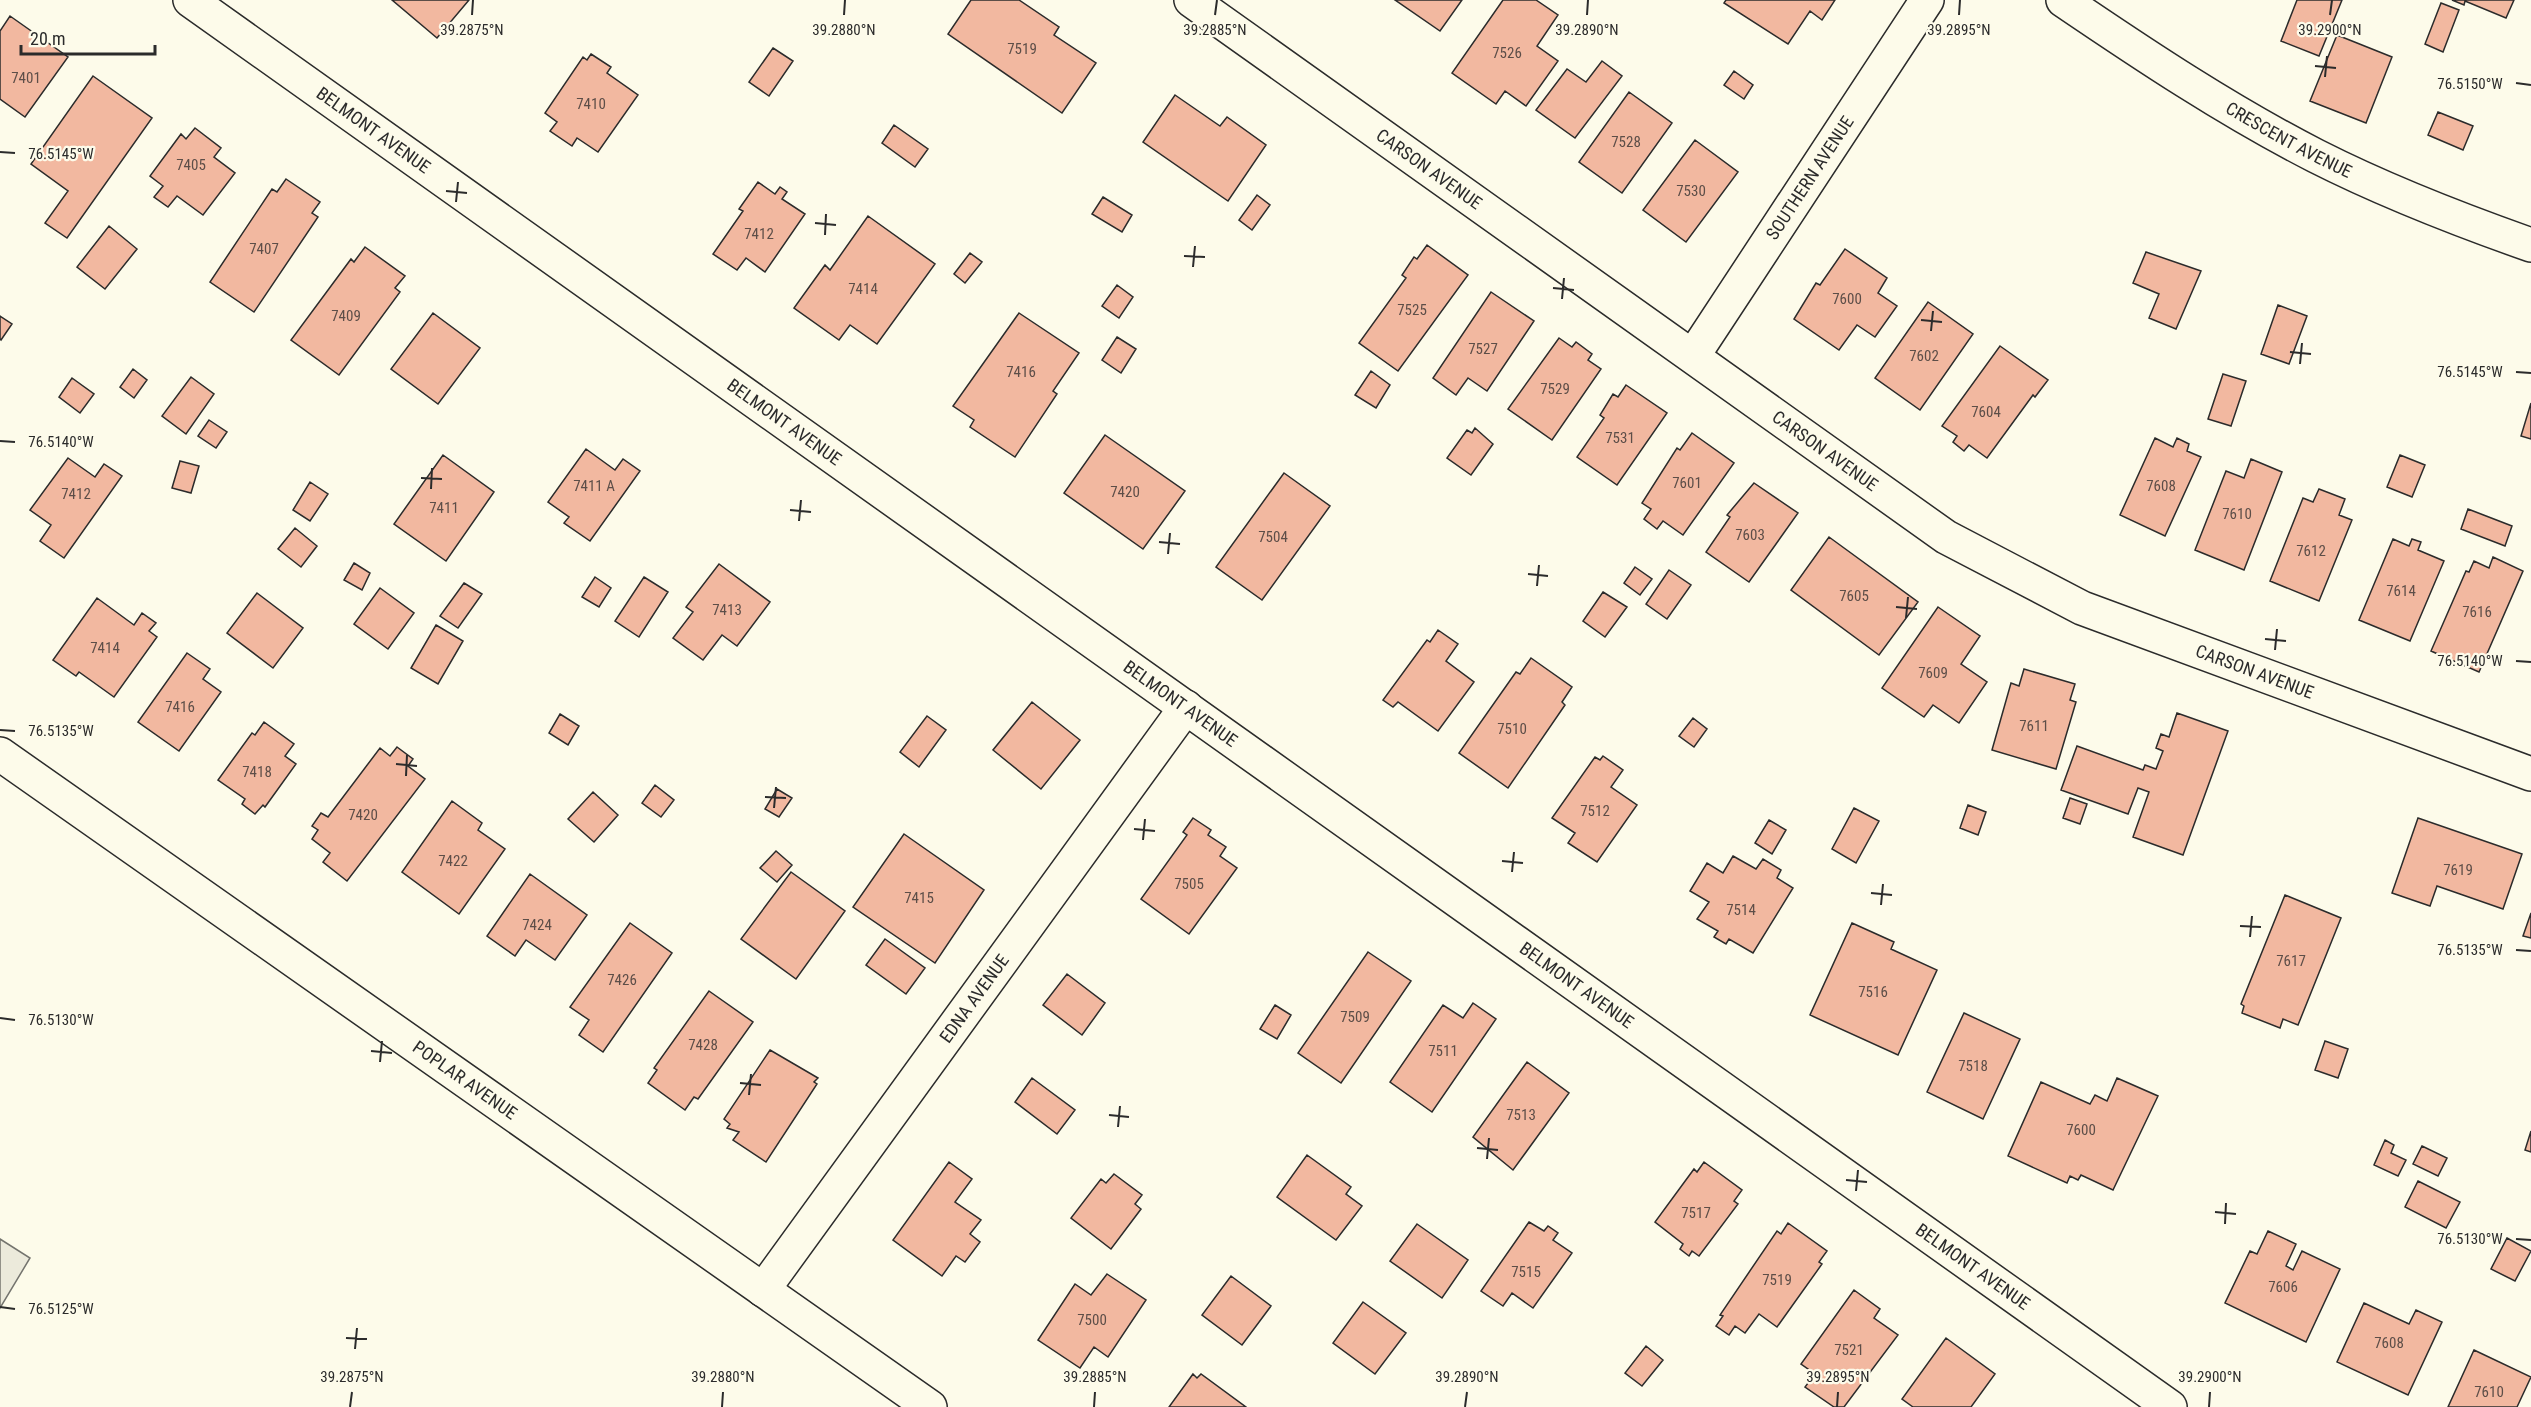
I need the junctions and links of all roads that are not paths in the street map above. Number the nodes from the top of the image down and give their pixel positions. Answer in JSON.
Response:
{"nodes":[{"id":1,"x":190,"y":0,"type":"edge"},
{"id":2,"x":1191,"y":0,"type":"edge"},
{"id":3,"x":1927,"y":0,"type":"edge"},
{"id":4,"x":2063,"y":0,"type":"edge"},
{"id":5,"x":2531,"y":245,"type":"edge"},
{"id":6,"x":1693,"y":356,"type":"junction"},
{"id":7,"x":1186,"y":707,"type":"junction"},
{"id":8,"x":0,"y":753,"type":"edge"},
{"id":9,"x":2531,"y":774,"type":"edge"},
{"id":10,"x":763,"y":1290,"type":"junction"},
{"id":11,"x":930,"y":1407,"type":"edge"},
{"id":12,"x":2170,"y":1407,"type":"edge"}],
"edges":[{"from":1,"to":7,"type":"street","name":"BELMONT AVENUE"},
{"from":2,"to":6,"type":"street","name":"CARSON AVENUE"},
{"from":3,"to":6,"type":"street","name":"SOUTHERN AVENUE"},
{"from":4,"to":5,"type":"street","name":"CRESCENT AVENUE"},
{"from":6,"to":9,"type":"street","name":"CARSON AVENUE"},
{"from":7,"to":10,"type":"street","name":"EDNA AVENUE"},
{"from":7,"to":12,"type":"street","name":"BELMONT AVENUE"},
{"from":8,"to":10,"type":"street","name":"POPLAR AVENUE"},
{"from":10,"to":11,"type":"street","name":"POPLAR AVENUE"}]}
